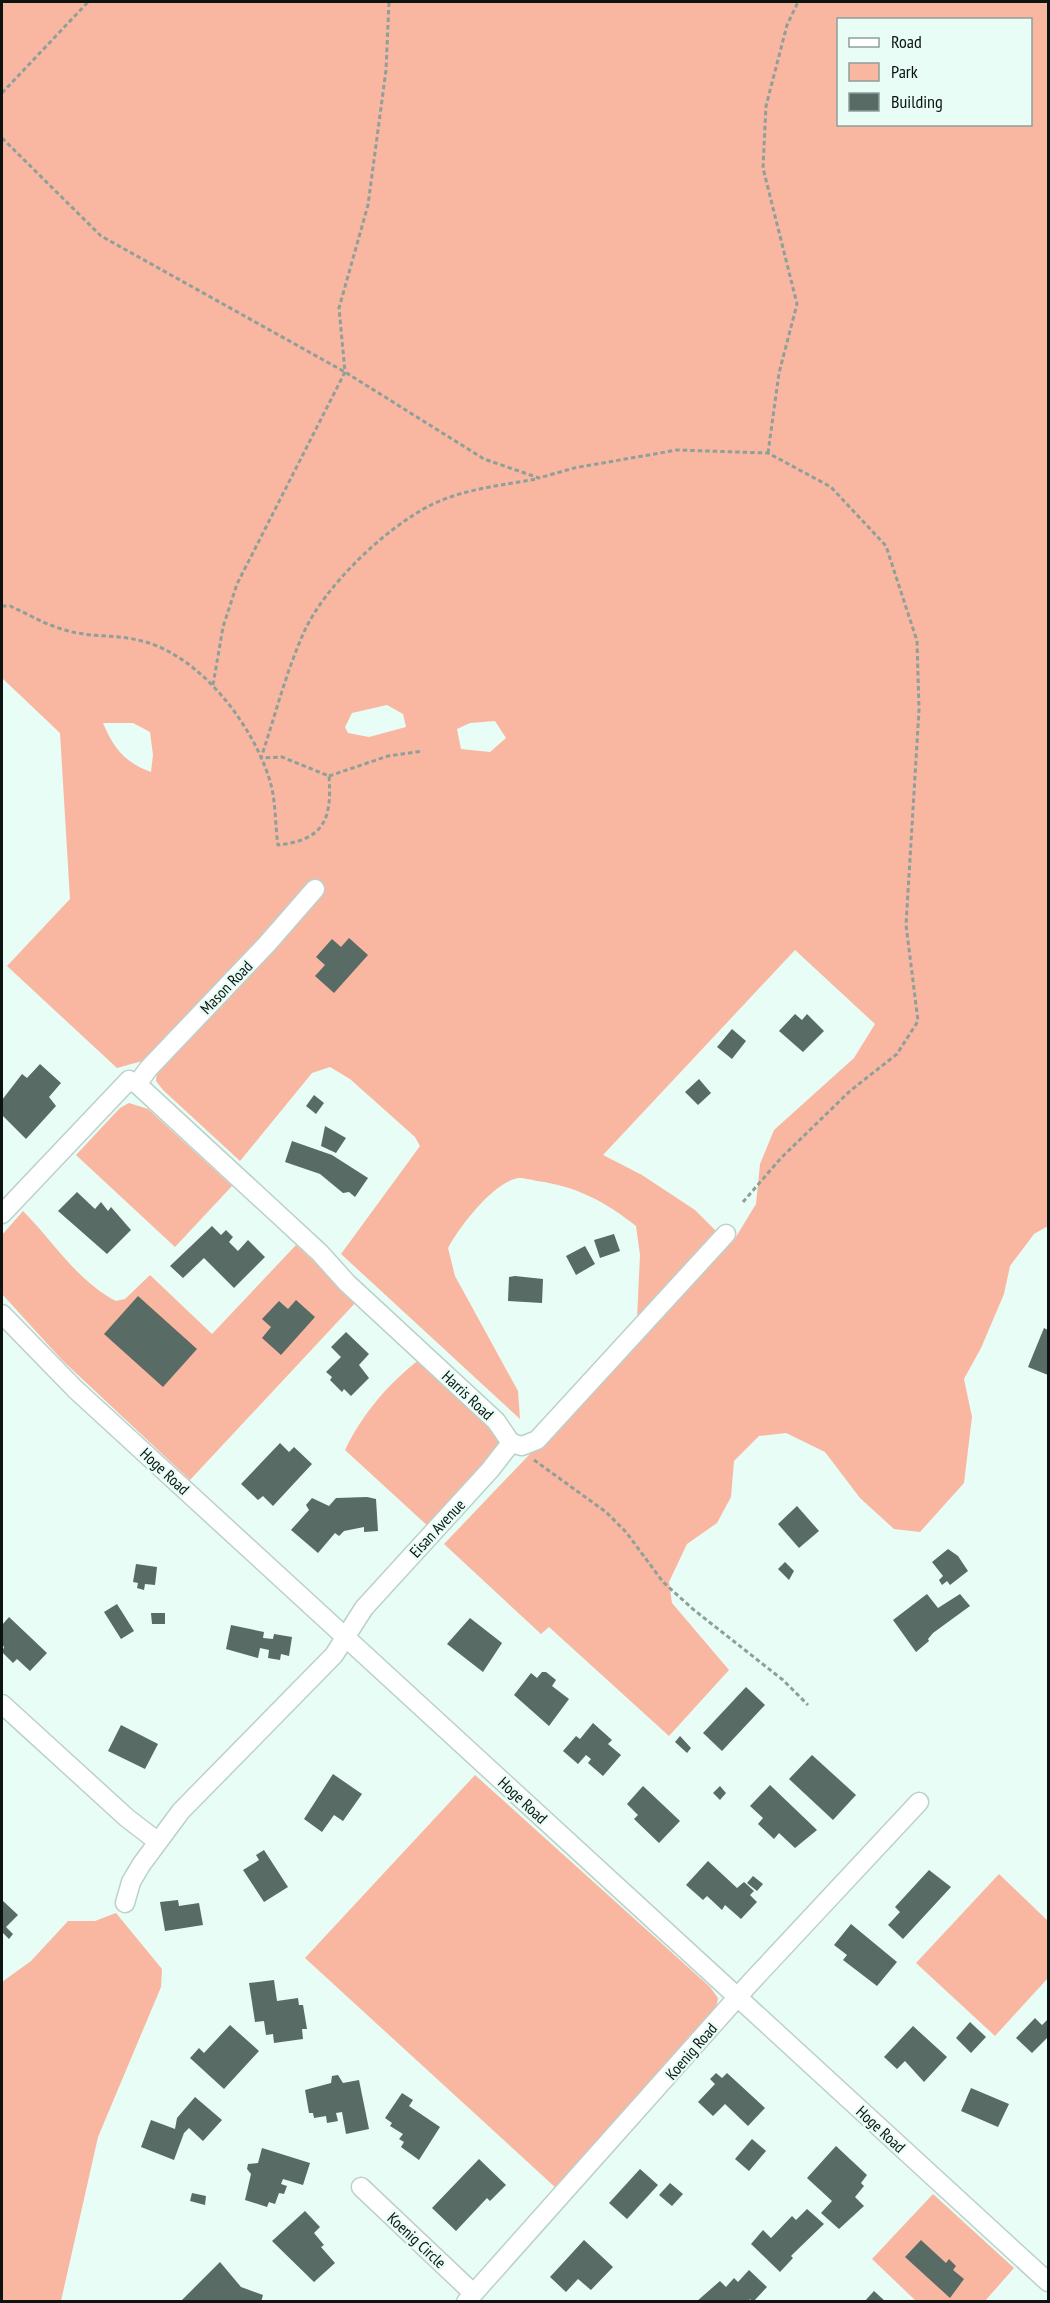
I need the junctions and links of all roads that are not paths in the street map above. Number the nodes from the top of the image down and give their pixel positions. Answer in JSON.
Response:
{"nodes":[{"id":1,"x":315,"y":889,"type":"dead end"},
{"id":2,"x":133,"y":1082,"type":"junction"},
{"id":3,"x":2,"y":1214,"type":"edge"},
{"id":4,"x":726,"y":1233,"type":"dead end"},
{"id":5,"x":2,"y":1314,"type":"edge"},
{"id":6,"x":511,"y":1443,"type":"junction"},
{"id":7,"x":346,"y":1638,"type":"junction"},
{"id":8,"x":2,"y":1704,"type":"edge"},
{"id":9,"x":919,"y":1803,"type":"dead end"},
{"id":10,"x":157,"y":1841,"type":"junction"},
{"id":11,"x":125,"y":1903,"type":"dead end"},
{"id":12,"x":737,"y":1998,"type":"junction"},
{"id":13,"x":361,"y":2187,"type":"dead end"},
{"id":14,"x":1048,"y":2282,"type":"edge"},
{"id":15,"x":470,"y":2297,"type":"edge"}],
"edges":[{"from":1,"to":2,"type":"street","name":"Mason Road"},
{"from":2,"to":3,"type":"street","name":"Mason Road"},
{"from":2,"to":6,"type":"street","name":"Harris Road"},
{"from":4,"to":6,"type":"street"},
{"from":5,"to":7,"type":"street","name":"Hoge Road"},
{"from":6,"to":7,"type":"street","name":"Eisan Avenue"},
{"from":7,"to":10,"type":"street","name":"Eisan Avenue"},
{"from":7,"to":12,"type":"street","name":"Hoge Road"},
{"from":8,"to":10,"type":"street"},
{"from":9,"to":12,"type":"street","name":"Koenig Road"},
{"from":10,"to":11,"type":"street","name":"Eisan Avenue"},
{"from":12,"to":14,"type":"street","name":"Hoge Road"},
{"from":12,"to":15,"type":"street","name":"Koenig Road"},
{"from":13,"to":15,"type":"street","name":"Koenig Circle"}]}
